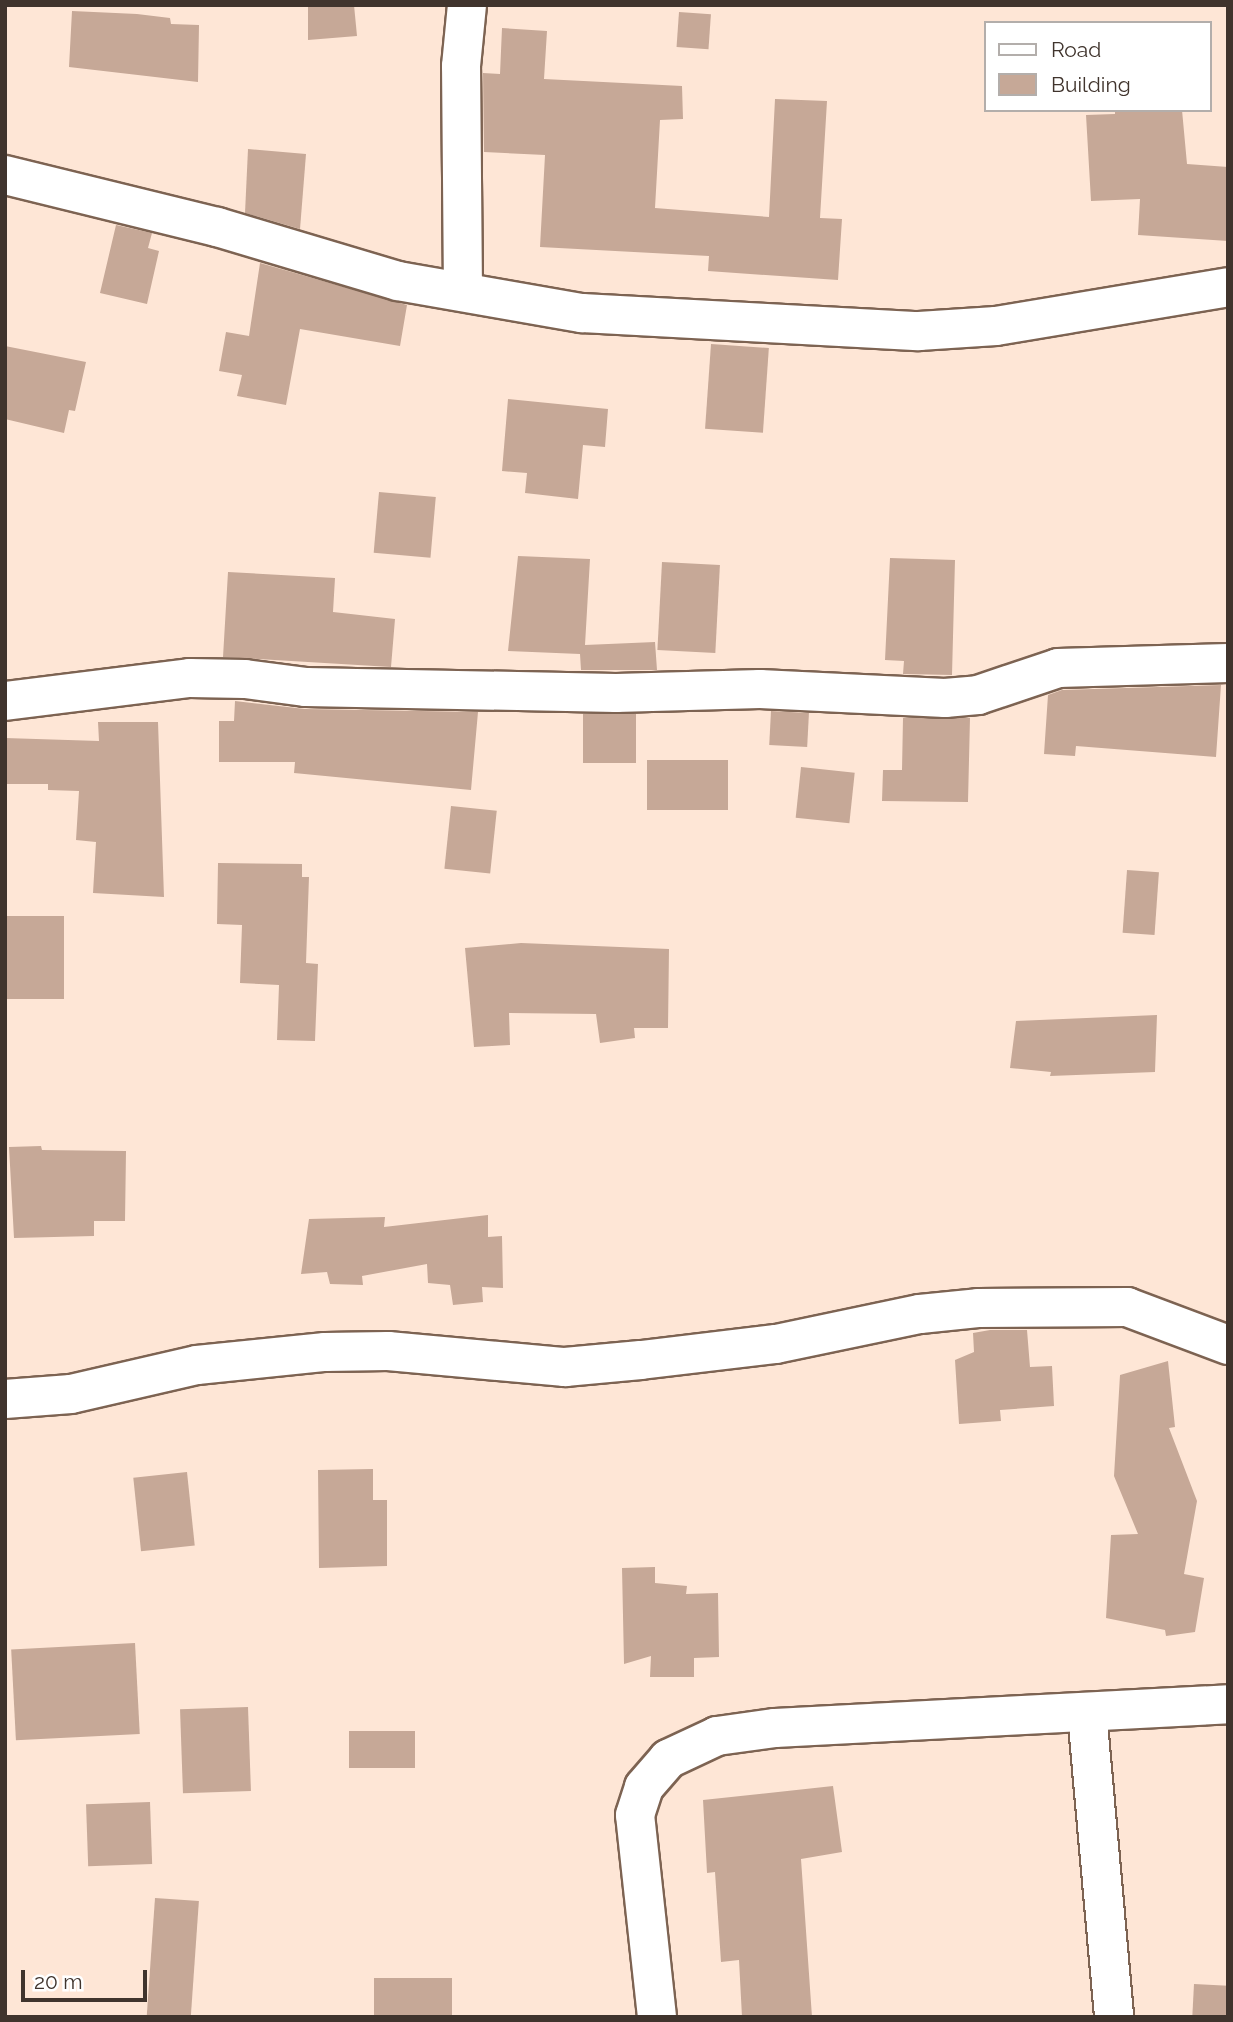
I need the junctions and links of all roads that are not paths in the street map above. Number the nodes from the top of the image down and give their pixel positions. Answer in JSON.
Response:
{"nodes":[{"id":1,"x":467,"y":5,"type":"edge"},
{"id":2,"x":5,"y":175,"type":"edge"},
{"id":3,"x":1228,"y":287,"type":"edge"},
{"id":4,"x":463,"y":292,"type":"junction"},
{"id":5,"x":1228,"y":663,"type":"edge"},
{"id":6,"x":5,"y":701,"type":"edge"},
{"id":7,"x":1228,"y":1345,"type":"edge"},
{"id":8,"x":5,"y":1399,"type":"edge"},
{"id":9,"x":1228,"y":1704,"type":"edge"},
{"id":10,"x":1087,"y":1713,"type":"junction"},
{"id":11,"x":657,"y":2017,"type":"edge"},
{"id":12,"x":1114,"y":2017,"type":"edge"}],
"edges":[{"from":1,"to":4,"type":"street"},
{"from":2,"to":4,"type":"street"},
{"from":3,"to":4,"type":"street"},
{"from":5,"to":6,"type":"street"},
{"from":7,"to":8,"type":"street"},
{"from":9,"to":10,"type":"street"},
{"from":10,"to":11,"type":"street"},
{"from":10,"to":12,"type":"street"}]}
